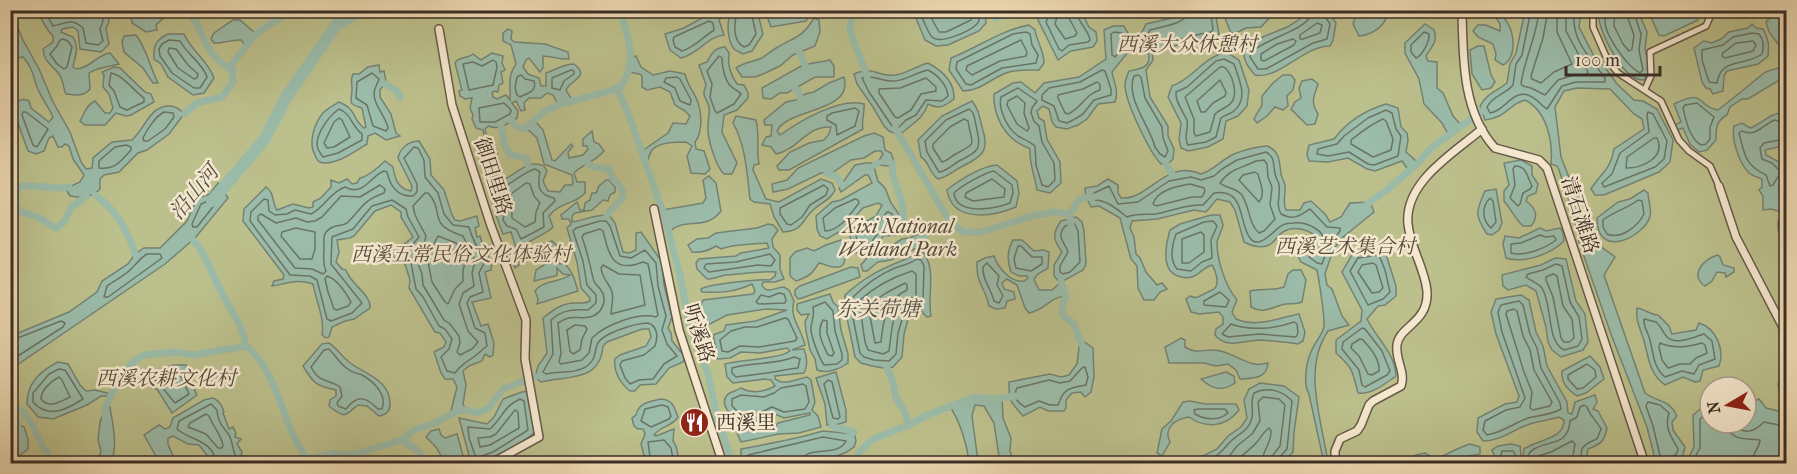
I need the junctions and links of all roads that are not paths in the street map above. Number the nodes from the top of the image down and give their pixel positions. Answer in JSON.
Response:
{"nodes":[{"id":1,"x":1462,"y":10,"type":"edge"},
{"id":2,"x":1593,"y":10,"type":"edge"},
{"id":3,"x":1713,"y":10,"type":"edge"},
{"id":4,"x":439,"y":29,"type":"dead end"},
{"id":5,"x":1645,"y":89,"type":"junction"},
{"id":6,"x":1482,"y":129,"type":"junction"},
{"id":7,"x":1719,"y":186,"type":"joint"},
{"id":8,"x":654,"y":208,"type":"dead end"},
{"id":9,"x":1786,"y":333,"type":"edge"},
{"id":10,"x":490,"y":464,"type":"edge"},
{"id":11,"x":723,"y":464,"type":"edge"},
{"id":12,"x":1335,"y":464,"type":"edge"},
{"id":13,"x":1645,"y":464,"type":"edge"}],
"edges":[{"from":1,"to":6,"type":"street","name":"清石滩路"},
{"from":2,"to":5,"type":"street"},
{"from":3,"to":5,"type":"street"},
{"from":4,"to":10,"type":"street","name":"御田里路"},
{"from":5,"to":7,"type":"street"},
{"from":6,"to":12,"type":"street"},
{"from":6,"to":13,"type":"street","name":"清石滩路"},
{"from":7,"to":9,"type":"street"},
{"from":8,"to":11,"type":"street","name":"听溪路"}]}
